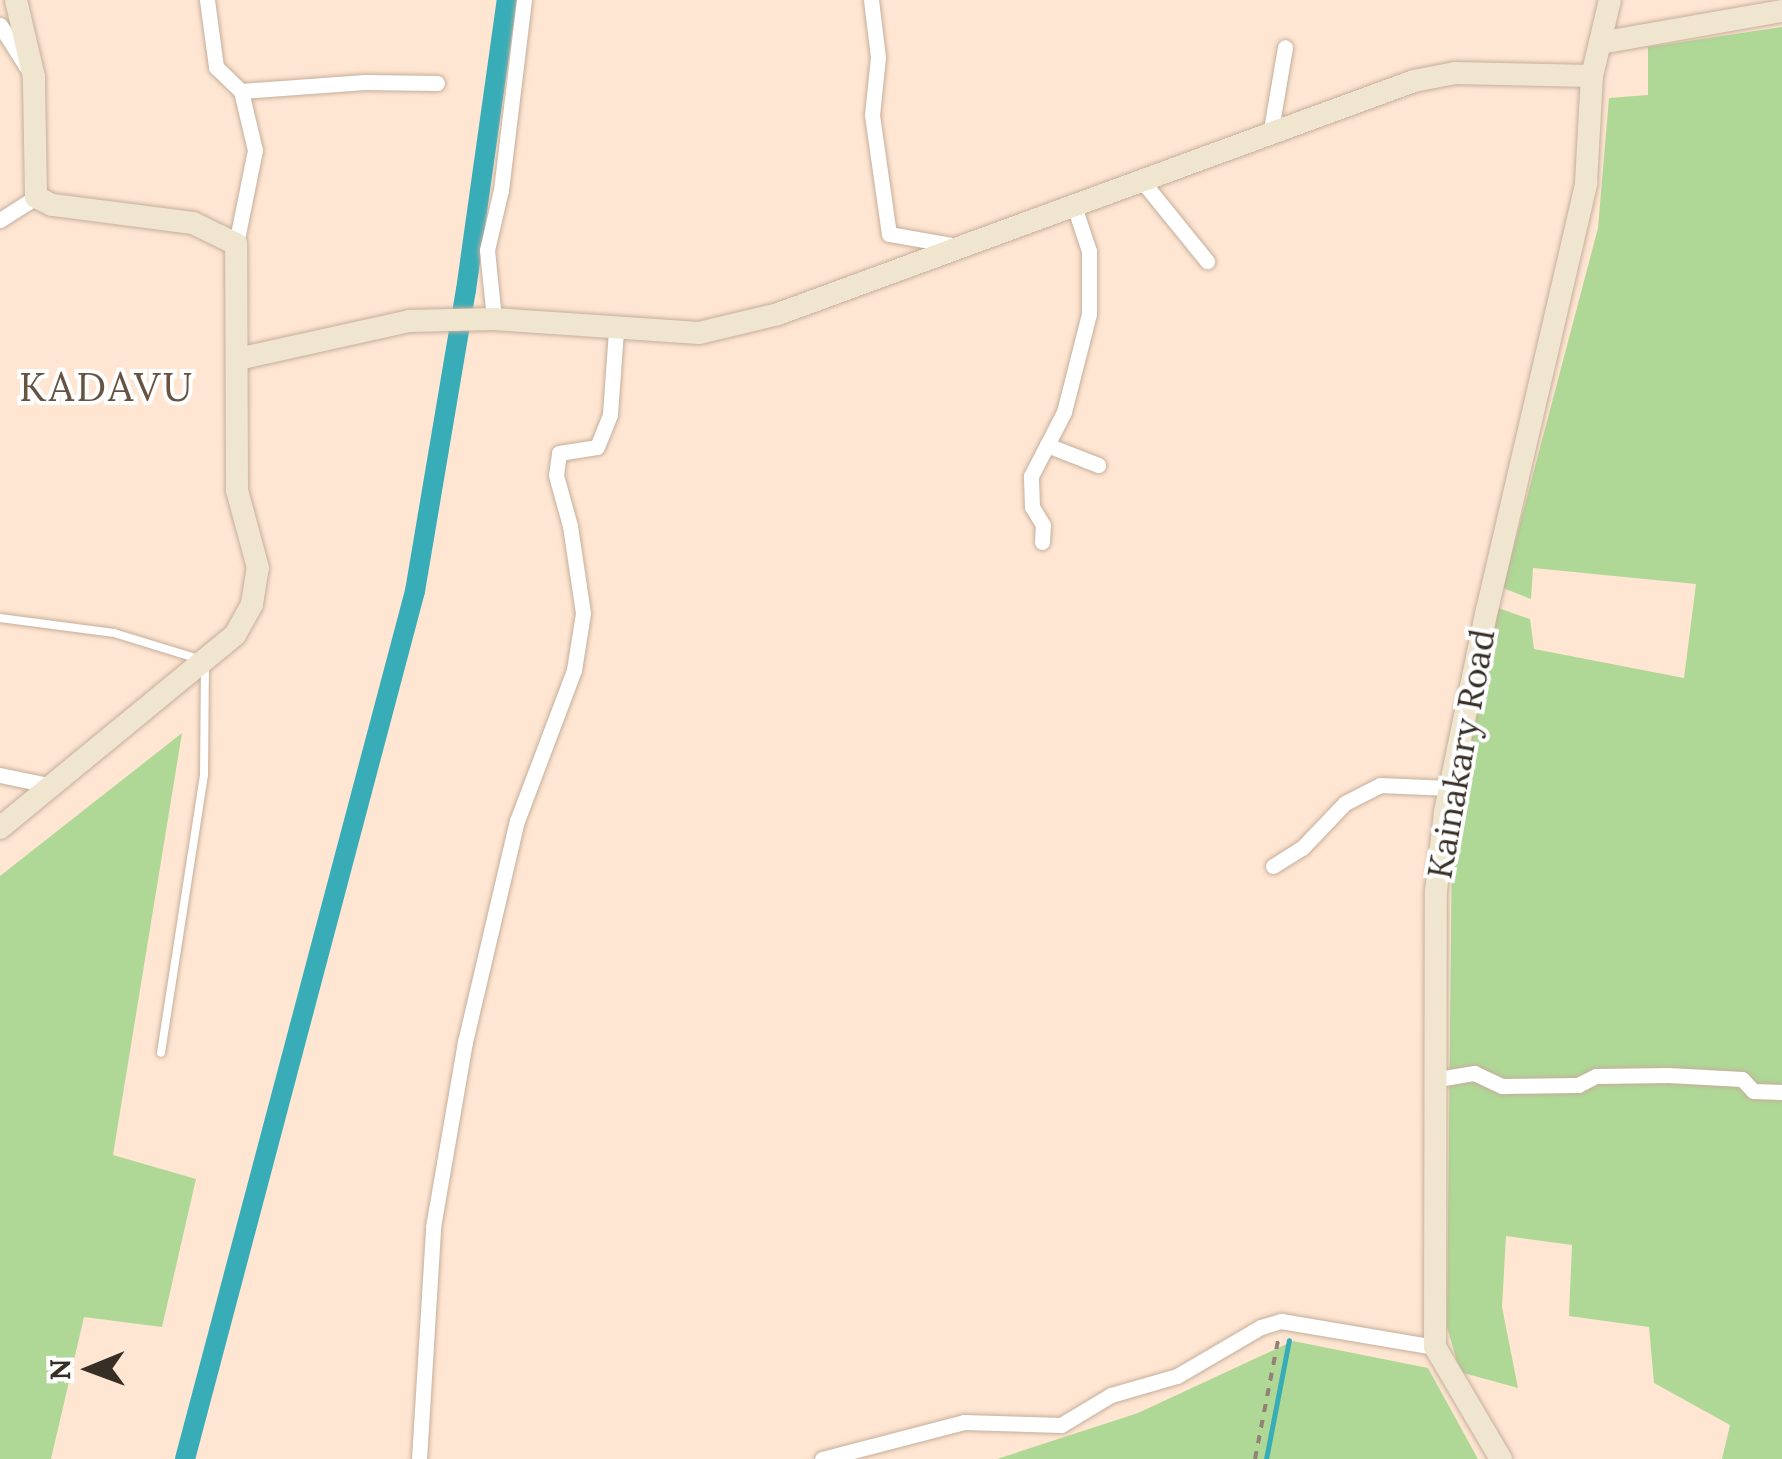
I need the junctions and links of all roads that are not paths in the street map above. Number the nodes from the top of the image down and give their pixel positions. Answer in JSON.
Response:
{"nodes":[{"id":1,"x":16,"y":0,"type":"edge"},
{"id":2,"x":208,"y":0,"type":"edge"},
{"id":3,"x":524,"y":0,"type":"edge"},
{"id":4,"x":871,"y":0,"type":"edge"},
{"id":5,"x":1610,"y":0,"type":"edge"},
{"id":6,"x":1782,"y":11,"type":"edge"},
{"id":7,"x":0,"y":25,"type":"edge"},
{"id":8,"x":1600,"y":44,"type":"junction"},
{"id":9,"x":1285,"y":46,"type":"dead end"},
{"id":10,"x":1592,"y":76,"type":"junction"},
{"id":11,"x":34,"y":77,"type":"junction"},
{"id":12,"x":437,"y":83,"type":"dead end"},
{"id":13,"x":241,"y":92,"type":"junction"},
{"id":14,"x":1270,"y":135,"type":"junction"},
{"id":15,"x":1143,"y":182,"type":"junction"},
{"id":16,"x":36,"y":197,"type":"junction"},
{"id":17,"x":1074,"y":208,"type":"junction"},
{"id":18,"x":0,"y":220,"type":"edge"},
{"id":19,"x":236,"y":244,"type":"junction"},
{"id":20,"x":966,"y":248,"type":"junction"},
{"id":21,"x":1206,"y":262,"type":"dead end"},
{"id":22,"x":487,"y":319,"type":"junction"},
{"id":23,"x":616,"y":330,"type":"junction"},
{"id":24,"x":238,"y":358,"type":"junction"},
{"id":25,"x":1047,"y":445,"type":"junction"},
{"id":26,"x":1098,"y":464,"type":"dead end"},
{"id":27,"x":1042,"y":542,"type":"dead end"},
{"id":28,"x":0,"y":618,"type":"edge"},
{"id":29,"x":204,"y":661,"type":"junction"},
{"id":30,"x":0,"y":775,"type":"edge"},
{"id":31,"x":52,"y":786,"type":"junction"},
{"id":32,"x":1450,"y":788,"type":"junction"},
{"id":33,"x":0,"y":828,"type":"edge"},
{"id":34,"x":1274,"y":866,"type":"dead end"},
{"id":35,"x":161,"y":1053,"type":"dead end"},
{"id":36,"x":1432,"y":1080,"type":"junction"},
{"id":37,"x":1782,"y":1092,"type":"edge"},
{"id":38,"x":1435,"y":1348,"type":"junction"},
{"id":39,"x":420,"y":1459,"type":"edge"},
{"id":40,"x":822,"y":1459,"type":"edge"},
{"id":41,"x":1501,"y":1459,"type":"edge"}],
"edges":[{"from":1,"to":11,"type":"main road"},
{"from":2,"to":13,"type":"street"},
{"from":3,"to":22,"type":"street"},
{"from":4,"to":20,"type":"street"},
{"from":5,"to":8,"type":"main road","name":"Kainakary Road"},
{"from":6,"to":8,"type":"main road"},
{"from":7,"to":11,"type":"street"},
{"from":8,"to":10,"type":"main road","name":"Kainakary Road"},
{"from":9,"to":14,"type":"street"},
{"from":10,"to":14,"type":"main road"},
{"from":10,"to":32,"type":"main road","name":"Kainakary Road"},
{"from":11,"to":16,"type":"main road"},
{"from":12,"to":13,"type":"street"},
{"from":13,"to":19,"type":"street"},
{"from":14,"to":15,"type":"main road"},
{"from":15,"to":17,"type":"main road"},
{"from":15,"to":21,"type":"street"},
{"from":16,"to":18,"type":"street"},
{"from":16,"to":19,"type":"main road"},
{"from":17,"to":20,"type":"main road"},
{"from":17,"to":25,"type":"street"},
{"from":19,"to":24,"type":"main road"},
{"from":20,"to":23,"type":"main road"},
{"from":22,"to":23,"type":"main road"},
{"from":22,"to":24,"type":"main road"},
{"from":23,"to":39,"type":"street"},
{"from":24,"to":29,"type":"main road"},
{"from":25,"to":26,"type":"street"},
{"from":25,"to":27,"type":"street"},
{"from":28,"to":29,"type":"lane"},
{"from":29,"to":31,"type":"main road"},
{"from":29,"to":35,"type":"lane"},
{"from":30,"to":31,"type":"street"},
{"from":31,"to":33,"type":"main road"},
{"from":32,"to":34,"type":"street"},
{"from":32,"to":36,"type":"main road","name":"Kainakary Road"},
{"from":36,"to":37,"type":"street"},
{"from":36,"to":38,"type":"main road","name":"Kainakary Road"},
{"from":38,"to":40,"type":"street"},
{"from":38,"to":41,"type":"main road"}]}
